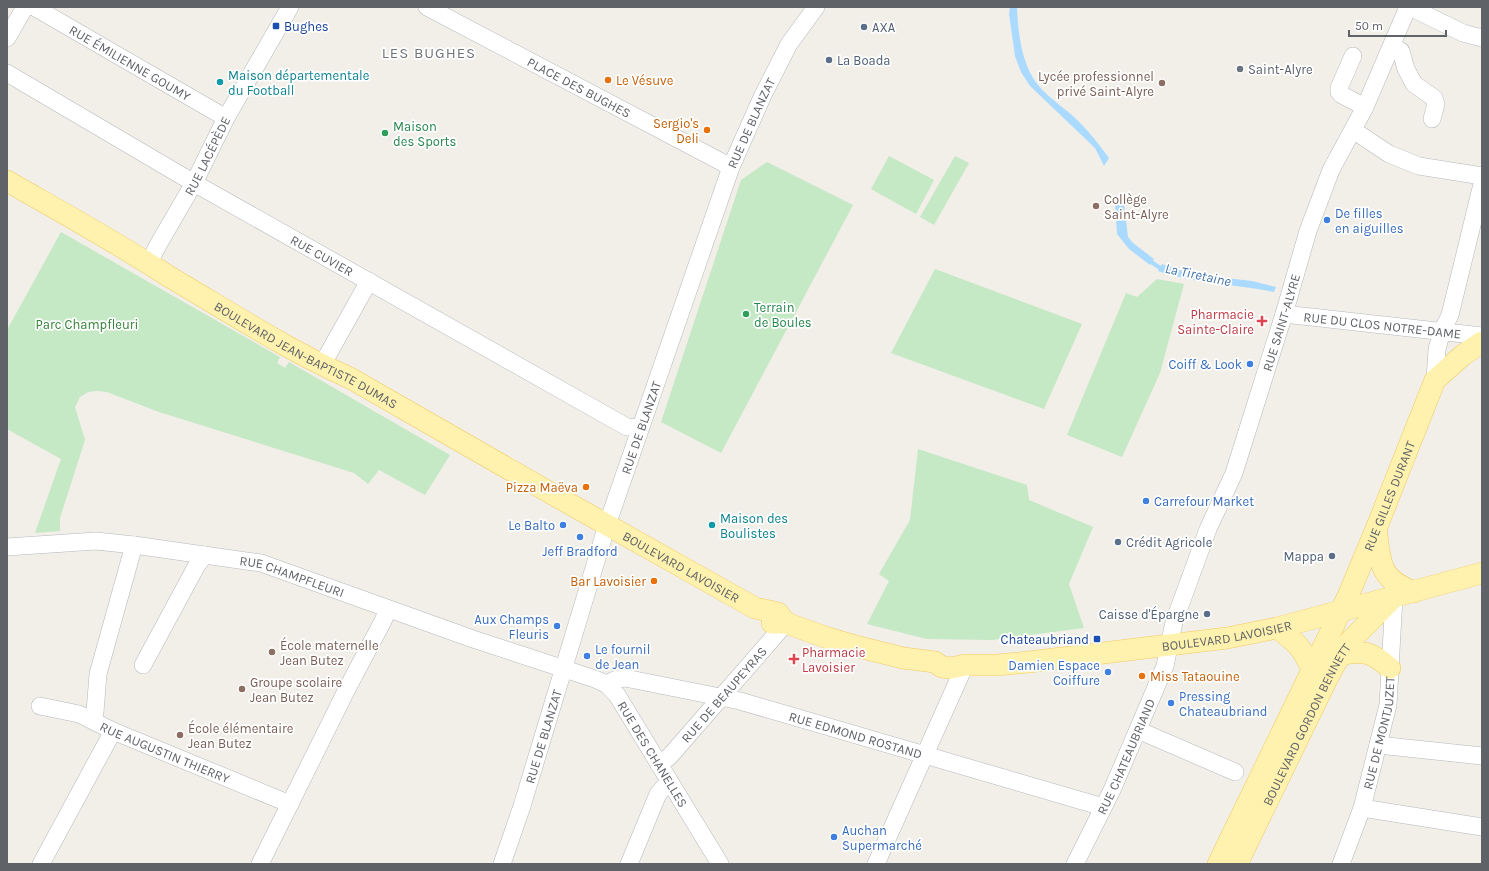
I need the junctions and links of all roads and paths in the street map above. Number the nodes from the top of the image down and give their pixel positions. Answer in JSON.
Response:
{"nodes":[{"id":1,"x":25,"y":7,"type":"edge"},
{"id":2,"x":34,"y":7,"type":"edge"},
{"id":3,"x":290,"y":7,"type":"edge"},
{"id":4,"x":427,"y":7,"type":"edge"},
{"id":5,"x":816,"y":7,"type":"edge"},
{"id":6,"x":1409,"y":7,"type":"edge"},
{"id":7,"x":7,"y":38,"type":"edge"},
{"id":8,"x":1482,"y":38,"type":"edge"},
{"id":9,"x":1392,"y":47,"type":"junction"},
{"id":10,"x":1353,"y":56,"type":"dead end"},
{"id":11,"x":7,"y":73,"type":"edge"},
{"id":12,"x":1365,"y":107,"type":"junction"},
{"id":13,"x":226,"y":118,"type":"junction"},
{"id":14,"x":1432,"y":120,"type":"dead end"},
{"id":15,"x":1353,"y":130,"type":"junction"},
{"id":16,"x":731,"y":167,"type":"junction"},
{"id":17,"x":1482,"y":176,"type":"edge"},
{"id":18,"x":7,"y":182,"type":"edge"},
{"id":19,"x":194,"y":183,"type":"junction"},
{"id":20,"x":1482,"y":184,"type":"edge"},
{"id":21,"x":149,"y":263,"type":"junction"},
{"id":22,"x":369,"y":282,"type":"junction"},
{"id":23,"x":1284,"y":314,"type":"junction"},
{"id":24,"x":1442,"y":331,"type":"junction"},
{"id":25,"x":1482,"y":336,"type":"edge"},
{"id":26,"x":1482,"y":342,"type":"edge"},
{"id":27,"x":322,"y":365,"type":"junction"},
{"id":28,"x":1435,"y":380,"type":"junction"},
{"id":29,"x":640,"y":428,"type":"junction"},
{"id":30,"x":607,"y":526,"type":"junction"},
{"id":31,"x":1376,"y":529,"type":"junction"},
{"id":32,"x":134,"y":544,"type":"junction"},
{"id":33,"x":7,"y":547,"type":"edge"},
{"id":34,"x":205,"y":555,"type":"junction"},
{"id":35,"x":1482,"y":573,"type":"edge"},
{"id":36,"x":1414,"y":592,"type":"junction"},
{"id":37,"x":1394,"y":597,"type":"junction"},
{"id":38,"x":388,"y":609,"type":"junction"},
{"id":39,"x":1340,"y":611,"type":"junction"},
{"id":40,"x":786,"y":623,"type":"junction"},
{"id":41,"x":1277,"y":628,"type":"junction"},
{"id":42,"x":1169,"y":645,"type":"junction"},
{"id":43,"x":1340,"y":655,"type":"junction"},
{"id":44,"x":143,"y":665,"type":"dead end"},
{"id":45,"x":965,"y":665,"type":"junction"},
{"id":46,"x":1390,"y":668,"type":"junction"},
{"id":47,"x":564,"y":669,"type":"junction"},
{"id":48,"x":1312,"y":670,"type":"junction"},
{"id":49,"x":606,"y":684,"type":"junction"},
{"id":50,"x":721,"y":696,"type":"junction"},
{"id":51,"x":40,"y":706,"type":"dead end"},
{"id":52,"x":93,"y":720,"type":"junction"},
{"id":53,"x":1138,"y":730,"type":"junction"},
{"id":54,"x":113,"y":731,"type":"junction"},
{"id":55,"x":1378,"y":745,"type":"junction"},
{"id":56,"x":926,"y":755,"type":"junction"},
{"id":57,"x":1482,"y":756,"type":"edge"},
{"id":58,"x":659,"y":765,"type":"junction"},
{"id":59,"x":1236,"y":772,"type":"dead end"},
{"id":60,"x":670,"y":784,"type":"junction"},
{"id":61,"x":290,"y":804,"type":"junction"},
{"id":62,"x":1103,"y":807,"type":"junction"},
{"id":63,"x":1362,"y":808,"type":"junction"},
{"id":64,"x":1482,"y":827,"type":"edge"},
{"id":65,"x":41,"y":864,"type":"edge"},
{"id":66,"x":260,"y":864,"type":"edge"},
{"id":67,"x":502,"y":864,"type":"edge"},
{"id":68,"x":629,"y":864,"type":"edge"},
{"id":69,"x":720,"y":864,"type":"edge"},
{"id":70,"x":876,"y":864,"type":"edge"},
{"id":71,"x":1074,"y":864,"type":"edge"},
{"id":72,"x":1218,"y":864,"type":"edge"},
{"id":73,"x":1237,"y":864,"type":"edge"},
{"id":74,"x":1341,"y":864,"type":"edge"}],
"edges":[{"from":1,"to":7,"type":"street"},
{"from":2,"to":13,"type":"street","name":"RUE ÉMILIENNE GOUMY"},
{"from":3,"to":13,"type":"street","name":"RUE LACÉPÈDE"},
{"from":4,"to":16,"type":"street","name":"PLACE DES BUGHES"},
{"from":5,"to":16,"type":"street","name":"RUE DE BLANZAT"},
{"from":6,"to":8,"type":"street"},
{"from":6,"to":9,"type":"street","name":"RUE SAINT-ALYRE"},
{"from":9,"to":12,"type":"street","name":"RUE SAINT-ALYRE"},
{"from":9,"to":14,"type":"street"},
{"from":10,"to":12,"type":"street"},
{"from":11,"to":19,"type":"street","name":"RUE CUVIER"},
{"from":12,"to":15,"type":"street","name":"RUE SAINT-ALYRE"},
{"from":13,"to":19,"type":"street","name":"RUE LACÉPÈDE"},
{"from":15,"to":17,"type":"street"},
{"from":15,"to":23,"type":"street","name":"RUE SAINT-ALYRE"},
{"from":16,"to":29,"type":"street","name":"RUE DE BLANZAT"},
{"from":18,"to":21,"type":"main road","name":"BOULEVARD JEAN-BAPTISTE DUMAS"},
{"from":19,"to":21,"type":"street","name":"RUE LACÉPÈDE"},
{"from":19,"to":22,"type":"street","name":"RUE CUVIER"},
{"from":20,"to":24,"type":"street","name":"RUE GILLES DURANT"},
{"from":21,"to":27,"type":"main road","name":"BOULEVARD JEAN-BAPTISTE DUMAS"},
{"from":22,"to":27,"type":"street"},
{"from":22,"to":29,"type":"street","name":"RUE CUVIER"},
{"from":23,"to":24,"type":"street","name":"RUE DU CLOS NOTRE-DAME"},
{"from":23,"to":42,"type":"street","name":"RUE SAINT-ALYRE"},
{"from":24,"to":25,"type":"street","name":"RUE DU CLOS NOTRE-DAME"},
{"from":24,"to":28,"type":"street","name":"RUE GILLES DURANT"},
{"from":26,"to":28,"type":"main road","name":"RUE GILLES DURANT"},
{"from":27,"to":30,"type":"main road","name":"BOULEVARD JEAN-BAPTISTE DUMAS"},
{"from":28,"to":31,"type":"main road","name":"RUE GILLES DURANT"},
{"from":29,"to":30,"type":"street","name":"RUE DE BLANZAT"},
{"from":30,"to":40,"type":"main road","name":"BOULEVARD LAVOISIER"},
{"from":30,"to":47,"type":"street","name":"RUE DE BLANZAT"},
{"from":31,"to":36,"type":"main road"},
{"from":31,"to":39,"type":"main road","name":"RUE GILLES DURANT"},
{"from":32,"to":33,"type":"street","name":"RUE CHAMPFLEURI"},
{"from":32,"to":34,"type":"street","name":"RUE CHAMPFLEURI"},
{"from":32,"to":52,"type":"street"},
{"from":34,"to":38,"type":"street","name":"RUE CHAMPFLEURI"},
{"from":34,"to":44,"type":"street"},
{"from":35,"to":36,"type":"main road","name":"BOULEVARD LAVOISIER"},
{"from":36,"to":37,"type":"main road","name":"BOULEVARD LAVOISIER"},
{"from":37,"to":39,"type":"main road","name":"BOULEVARD LAVOISIER"},
{"from":37,"to":43,"type":"main road","name":"BOULEVARD GORDON BENNETT"},
{"from":37,"to":46,"type":"street","name":"RUE DE MONTJUZET"},
{"from":38,"to":47,"type":"street","name":"RUE CHAMPFLEURI"},
{"from":38,"to":61,"type":"street"},
{"from":39,"to":41,"type":"main road","name":"BOULEVARD LAVOISIER"},
{"from":39,"to":48,"type":"main road","name":"BOULEVARD GORDON BENNETT"},
{"from":40,"to":45,"type":"main road","name":"BOULEVARD LAVOISIER"},
{"from":40,"to":50,"type":"street","name":"RUE DE BEAUPEYRAS"},
{"from":41,"to":42,"type":"main road","name":"BOULEVARD LAVOISIER"},
{"from":41,"to":48,"type":"main road"},
{"from":42,"to":45,"type":"main road","name":"BOULEVARD LAVOISIER"},
{"from":42,"to":53,"type":"street","name":"RUE CHATEAUBRIAND"},
{"from":43,"to":46,"type":"main road"},
{"from":43,"to":73,"type":"main road","name":"BOULEVARD GORDON BENNETT"},
{"from":45,"to":56,"type":"street"},
{"from":46,"to":55,"type":"street","name":"RUE DE MONTJUZET"},
{"from":47,"to":49,"type":"street","name":"RUE DES CHANELLES"},
{"from":47,"to":67,"type":"street","name":"RUE DE BLANZAT"},
{"from":48,"to":72,"type":"main road","name":"BOULEVARD GORDON BENNETT"},
{"from":49,"to":50,"type":"street","name":"RUE EDMOND ROSTAND"},
{"from":49,"to":58,"type":"street","name":"RUE DES CHANELLES"},
{"from":50,"to":56,"type":"street","name":"RUE EDMOND ROSTAND"},
{"from":50,"to":58,"type":"street","name":"RUE DE BEAUPEYRAS"},
{"from":51,"to":52,"type":"street","name":"RUE AUGUSTIN THIERRY"},
{"from":52,"to":54,"type":"street","name":"RUE AUGUSTIN THIERRY"},
{"from":53,"to":59,"type":"street"},
{"from":53,"to":62,"type":"street","name":"RUE CHATEAUBRIAND"},
{"from":54,"to":61,"type":"street","name":"RUE AUGUSTIN THIERRY"},
{"from":54,"to":65,"type":"street"},
{"from":55,"to":57,"type":"street"},
{"from":55,"to":63,"type":"street","name":"RUE DE MONTJUZET"},
{"from":56,"to":62,"type":"street","name":"RUE EDMOND ROSTAND"},
{"from":56,"to":70,"type":"street"},
{"from":58,"to":60,"type":"street","name":"RUE DES CHANELLES"},
{"from":60,"to":68,"type":"street"},
{"from":60,"to":69,"type":"street","name":"RUE DES CHANELLES"},
{"from":61,"to":66,"type":"street"},
{"from":62,"to":71,"type":"street","name":"RUE CHATEAUBRIAND"},
{"from":63,"to":64,"type":"street"},
{"from":63,"to":74,"type":"street","name":"RUE DE MONTJUZET"}]}
